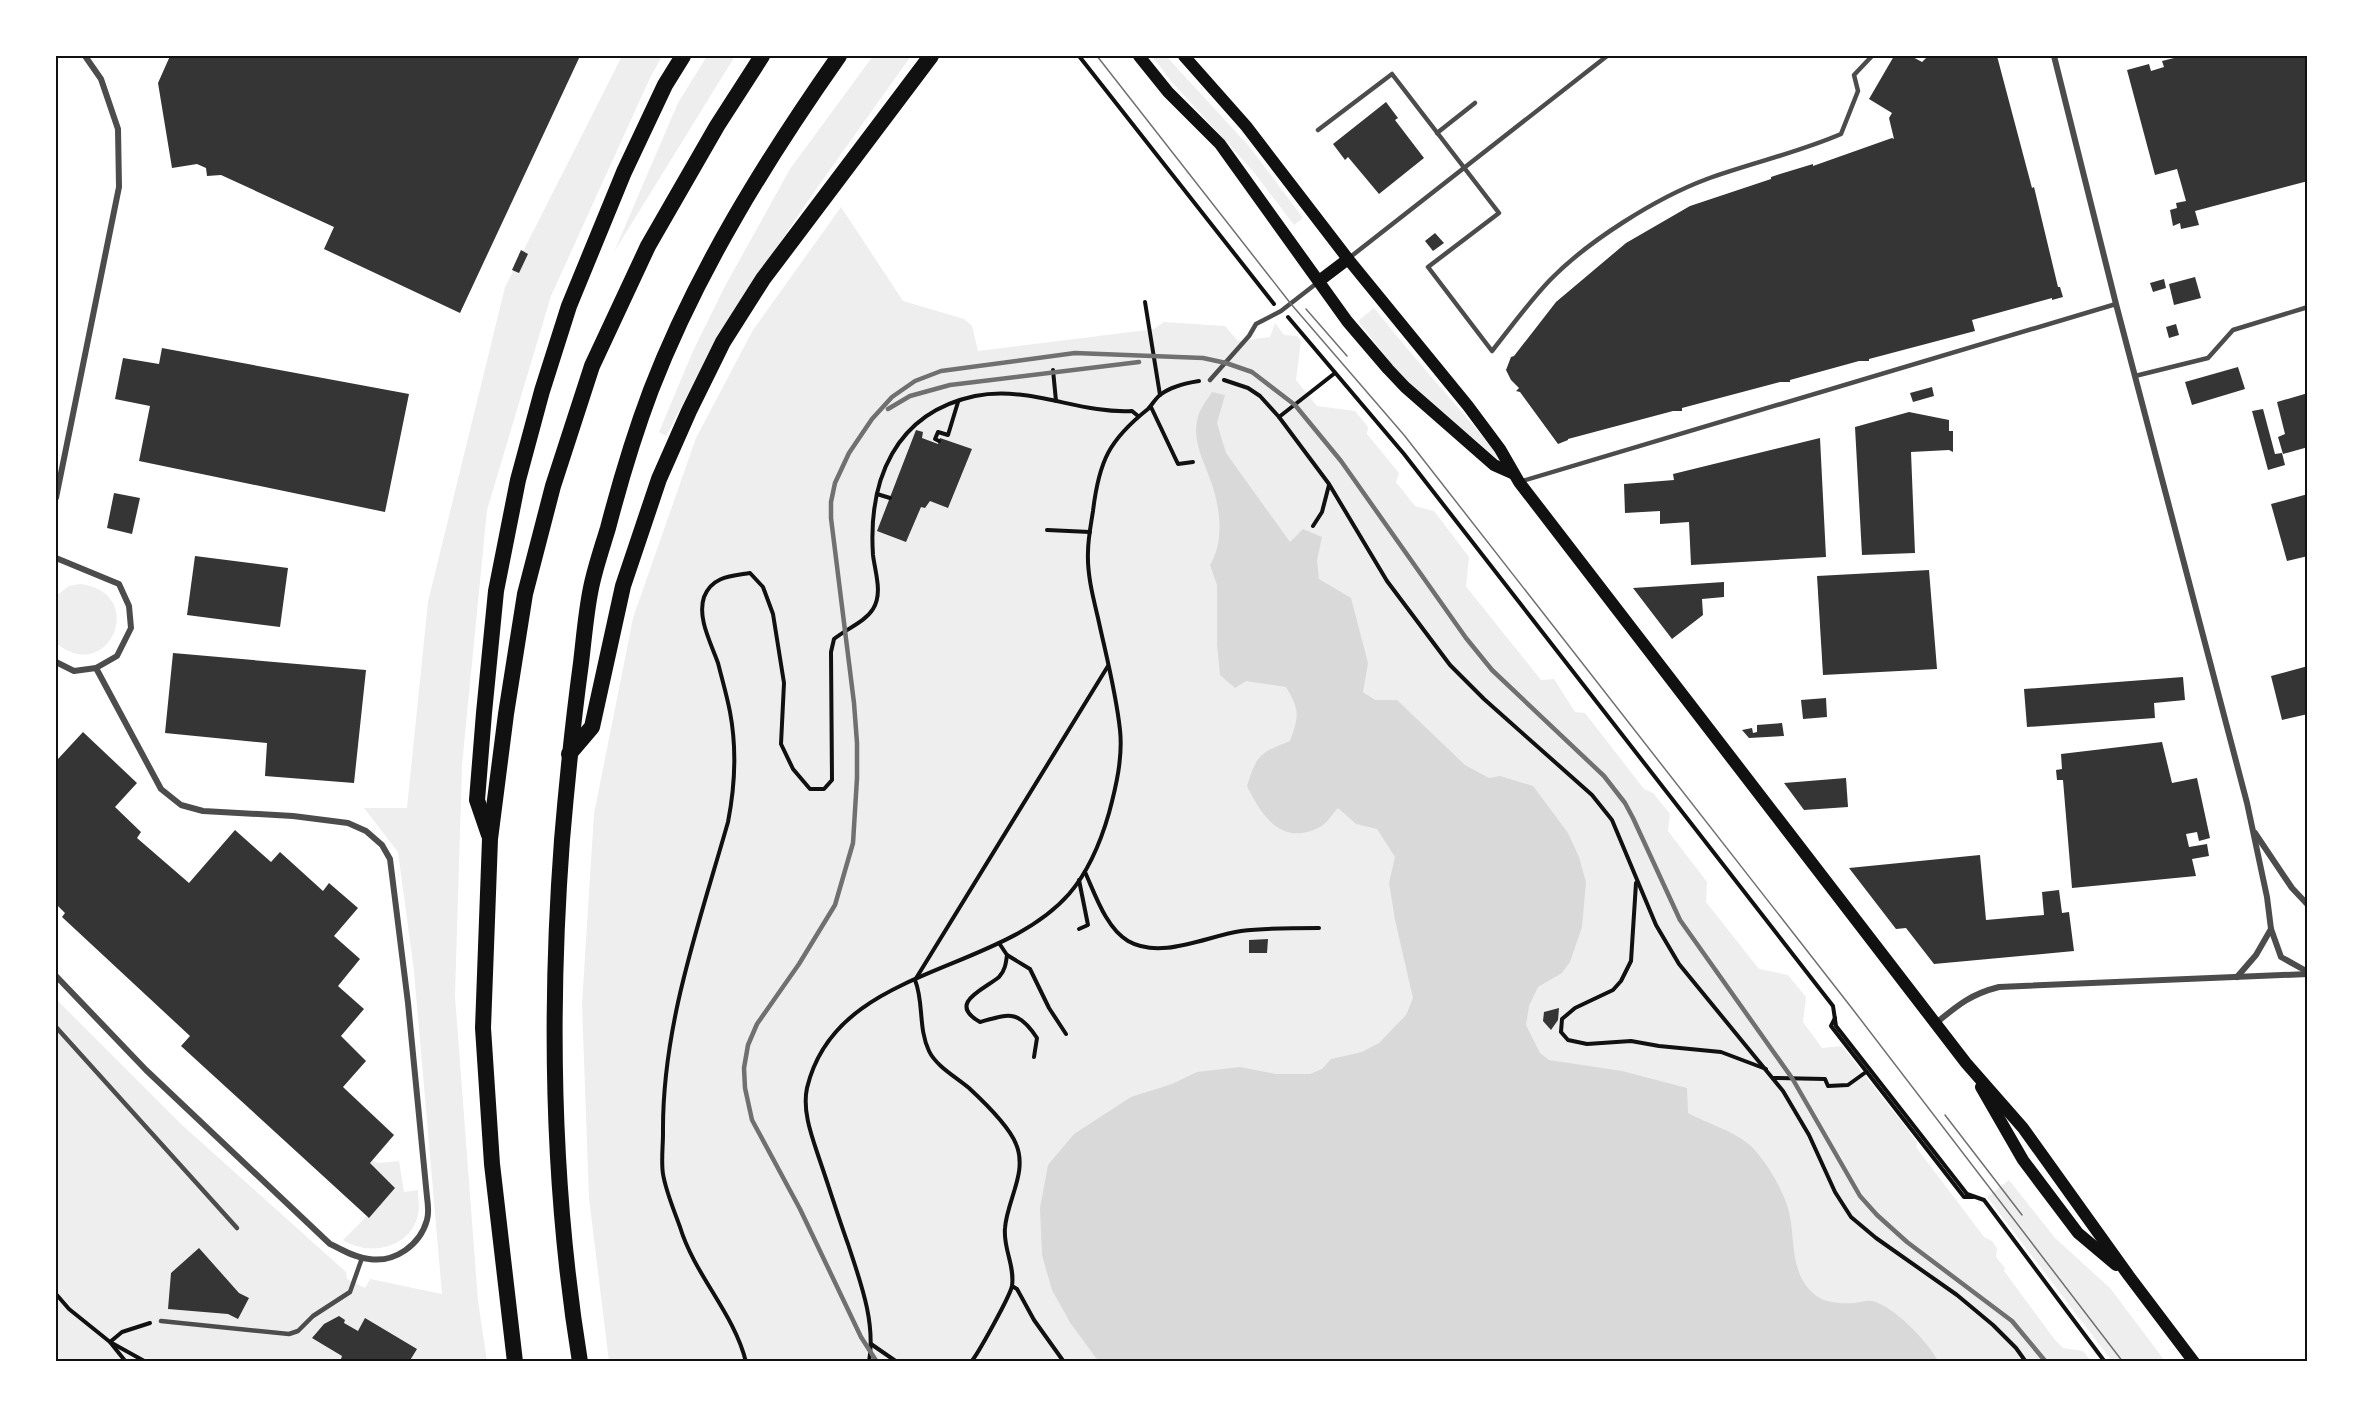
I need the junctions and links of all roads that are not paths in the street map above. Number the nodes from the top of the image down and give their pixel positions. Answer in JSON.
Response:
{"nodes":[{"id":1,"x":85,"y":56,"type":"edge"},
{"id":2,"x":683,"y":56,"type":"edge"},
{"id":3,"x":762,"y":56,"type":"edge"},
{"id":4,"x":839,"y":56,"type":"edge"},
{"id":5,"x":931,"y":56,"type":"edge"},
{"id":6,"x":1139,"y":56,"type":"edge"},
{"id":7,"x":1184,"y":56,"type":"edge"},
{"id":8,"x":1607,"y":56,"type":"edge"},
{"id":9,"x":1872,"y":56,"type":"edge"},
{"id":10,"x":2054,"y":56,"type":"edge"},
{"id":11,"x":1475,"y":103,"type":"dead end"},
{"id":12,"x":1318,"y":130,"type":"dead end"},
{"id":13,"x":1437,"y":133,"type":"junction"},
{"id":14,"x":1464,"y":168,"type":"junction"},
{"id":15,"x":1348,"y":259,"type":"junction"},
{"id":16,"x":1319,"y":281,"type":"junction"},
{"id":17,"x":2116,"y":304,"type":"junction"},
{"id":18,"x":2307,"y":306,"type":"edge"},
{"id":19,"x":2135,"y":376,"type":"junction"},
{"id":20,"x":1210,"y":380,"type":"road end"},
{"id":21,"x":1516,"y":477,"type":"junction"},
{"id":22,"x":56,"y":498,"type":"edge"},
{"id":23,"x":56,"y":558,"type":"edge"},
{"id":24,"x":56,"y":662,"type":"edge"},
{"id":25,"x":96,"y":668,"type":"junction"},
{"id":26,"x":568,"y":755,"type":"junction"},
{"id":27,"x":2253,"y":830,"type":"junction"},
{"id":28,"x":490,"y":839,"type":"junction"},
{"id":29,"x":2307,"y":905,"type":"edge"},
{"id":30,"x":2271,"y":929,"type":"junction"},
{"id":31,"x":2307,"y":973,"type":"edge"},
{"id":32,"x":56,"y":976,"type":"edge"},
{"id":33,"x":2238,"y":977,"type":"junction"},
{"id":34,"x":1936,"y":1023,"type":"junction"},
{"id":35,"x":56,"y":1027,"type":"edge"},
{"id":36,"x":1966,"y":1063,"type":"junction"},
{"id":37,"x":237,"y":1228,"type":"dead end"},
{"id":38,"x":362,"y":1258,"type":"junction"},
{"id":39,"x":2129,"y":1276,"type":"junction"},
{"id":40,"x":161,"y":1322,"type":"road end"},
{"id":41,"x":515,"y":1362,"type":"edge"},
{"id":42,"x":580,"y":1362,"type":"edge"},
{"id":43,"x":2194,"y":1362,"type":"edge"}],
"edges":[{"from":1,"to":22,"type":"street"},
{"from":2,"to":28,"type":"highway"},
{"from":3,"to":28,"type":"highway"},
{"from":4,"to":26,"type":"highway"},
{"from":5,"to":26,"type":"highway"},
{"from":6,"to":16,"type":"main road"},
{"from":7,"to":15,"type":"main road"},
{"from":8,"to":14,"type":"lane"},
{"from":9,"to":14,"type":"lane"},
{"from":10,"to":17,"type":"street"},
{"from":11,"to":13,"type":"lane"},
{"from":12,"to":13,"type":"lane"},
{"from":13,"to":14,"type":"lane"},
{"from":14,"to":15,"type":"lane"},
{"from":15,"to":16,"type":"main road"},
{"from":15,"to":21,"type":"main road"},
{"from":16,"to":20,"type":"lane"},
{"from":16,"to":21,"type":"main road"},
{"from":17,"to":19,"type":"street"},
{"from":17,"to":21,"type":"lane"},
{"from":18,"to":19,"type":"lane"},
{"from":19,"to":27,"type":"street"},
{"from":21,"to":34,"type":"main road"},
{"from":23,"to":25,"type":"street"},
{"from":24,"to":25,"type":"street"},
{"from":25,"to":38,"type":"street"},
{"from":26,"to":42,"type":"highway"},
{"from":27,"to":29,"type":"street"},
{"from":27,"to":30,"type":"street"},
{"from":28,"to":41,"type":"highway"},
{"from":30,"to":31,"type":"street"},
{"from":30,"to":33,"type":"street"},
{"from":31,"to":33,"type":"street"},
{"from":32,"to":38,"type":"street"},
{"from":33,"to":34,"type":"street"},
{"from":34,"to":36,"type":"main road"},
{"from":35,"to":37,"type":"lane"},
{"from":36,"to":39,"type":"main road"},
{"from":36,"to":39,"type":"main road"},
{"from":38,"to":40,"type":"lane"},
{"from":39,"to":43,"type":"main road"}]}
